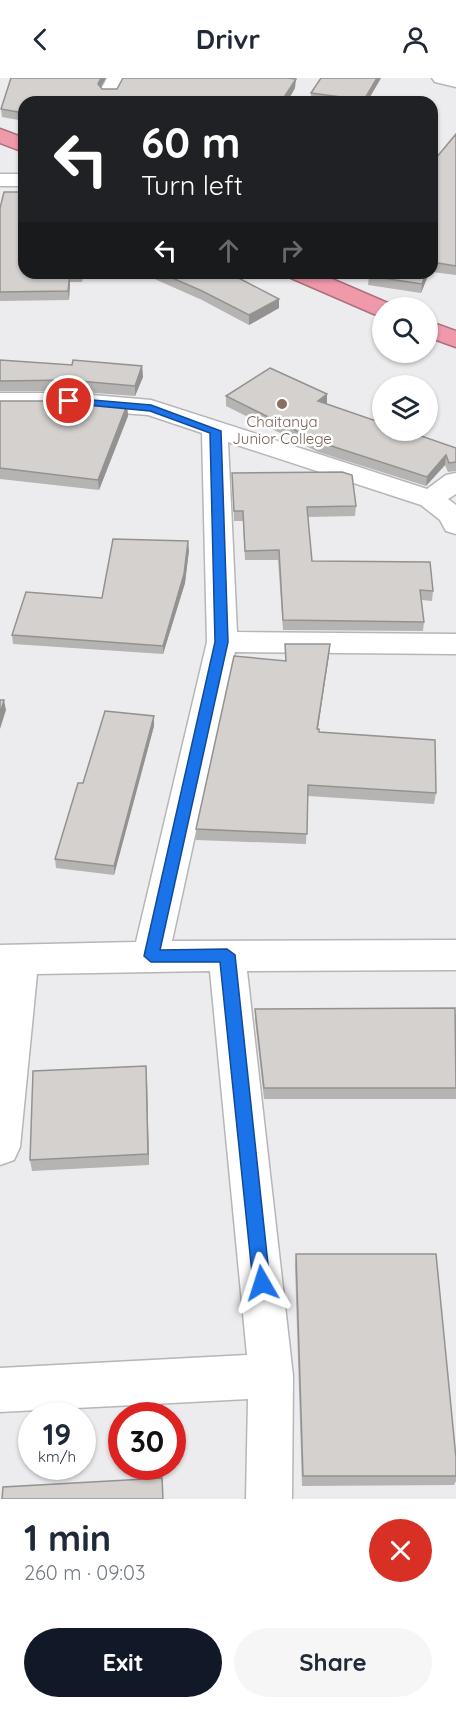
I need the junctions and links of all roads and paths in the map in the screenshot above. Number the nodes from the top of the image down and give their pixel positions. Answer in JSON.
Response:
{"nodes":[{"id":1,"x":442,"y":78,"type":"edge"},
{"id":2,"x":456,"y":81,"type":"edge"},
{"id":3,"x":0,"y":135,"type":"edge"},
{"id":4,"x":18,"y":144,"type":"edge"},
{"id":5,"x":0,"y":180,"type":"edge"},
{"id":6,"x":18,"y":180,"type":"edge"},
{"id":7,"x":313,"y":279,"type":"edge"},
{"id":8,"x":372,"y":305,"type":"edge"},
{"id":9,"x":438,"y":332,"type":"edge"},
{"id":10,"x":456,"y":340,"type":"edge"},
{"id":11,"x":0,"y":400,"type":"edge"},
{"id":12,"x":215,"y":431,"type":"junction"},
{"id":13,"x":456,"y":481,"type":"edge"},
{"id":14,"x":431,"y":500,"type":"junction"},
{"id":15,"x":456,"y":525,"type":"edge"},
{"id":16,"x":222,"y":642,"type":"junction"},
{"id":17,"x":456,"y":644,"type":"edge"},
{"id":18,"x":227,"y":955,"type":"junction"},
{"id":19,"x":456,"y":955,"type":"edge"},
{"id":20,"x":151,"y":956,"type":"junction"},
{"id":21,"x":10,"y":960,"type":"edge"},
{"id":22,"x":1,"y":1134,"type":"edge"},
{"id":23,"x":271,"y":1376,"type":"junction"},
{"id":24,"x":0,"y":1390,"type":"edge"},
{"id":25,"x":269,"y":1499,"type":"edge"}],
"edges":[{"from":1,"to":2,"type":"street"},
{"from":3,"to":4,"type":"highway"},
{"from":5,"to":6,"type":"street"},
{"from":7,"to":8,"type":"highway"},
{"from":9,"to":10,"type":"highway"},
{"from":11,"to":12,"type":"street"},
{"from":12,"to":14,"type":"street"},
{"from":12,"to":16,"type":"street"},
{"from":13,"to":14,"type":"street"},
{"from":14,"to":15,"type":"street"},
{"from":16,"to":17,"type":"street"},
{"from":16,"to":20,"type":"street"},
{"from":18,"to":19,"type":"street"},
{"from":18,"to":20,"type":"street"},
{"from":18,"to":23,"type":"street"},
{"from":20,"to":21,"type":"street"},
{"from":21,"to":22,"type":"street"},
{"from":23,"to":24,"type":"street"},
{"from":23,"to":25,"type":"street"}]}
